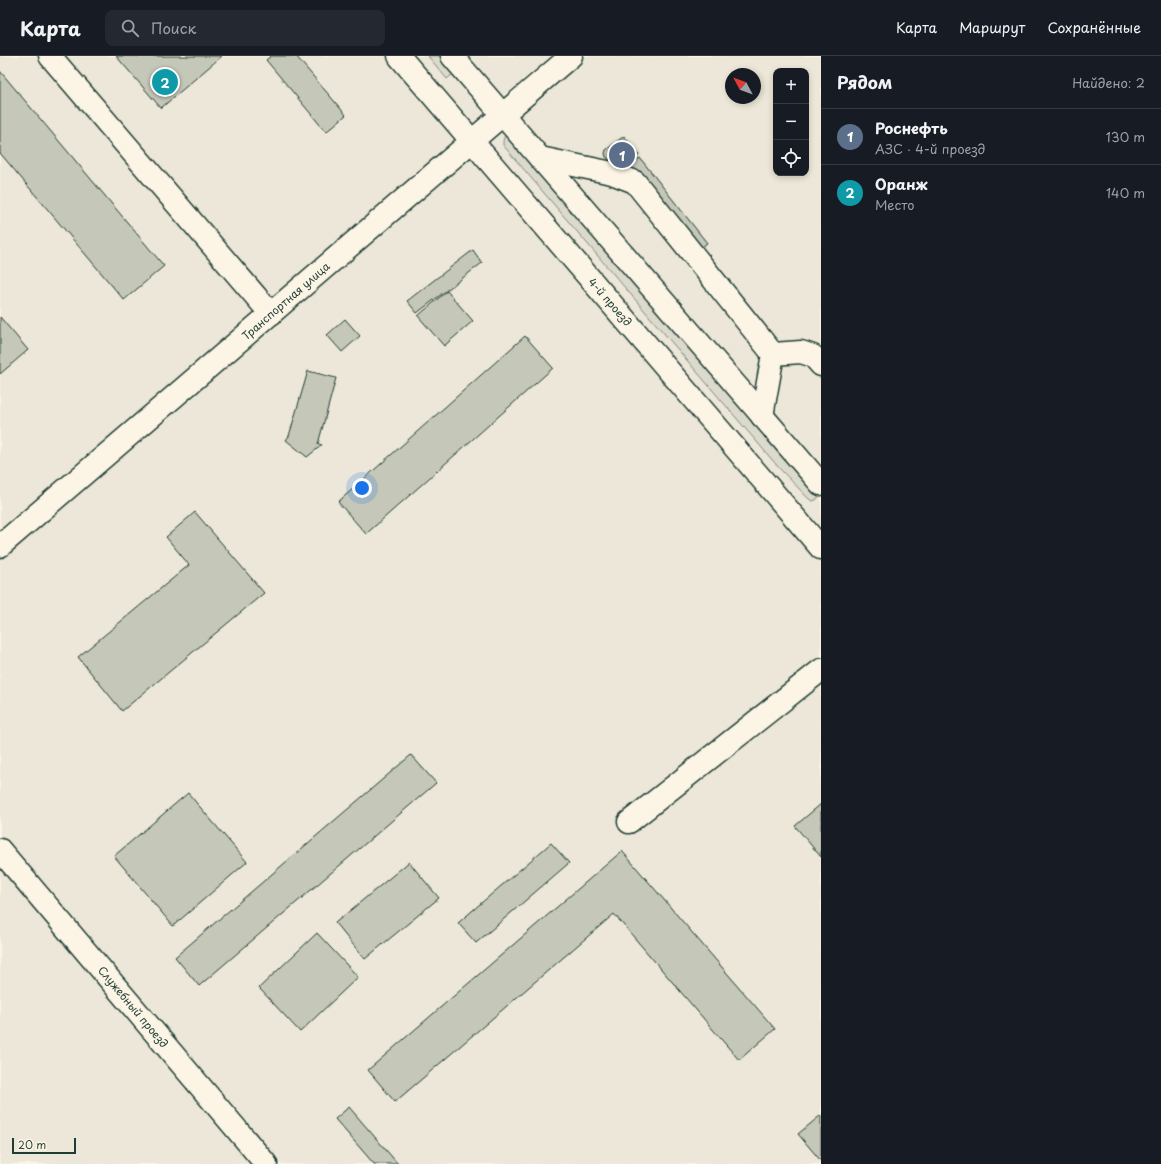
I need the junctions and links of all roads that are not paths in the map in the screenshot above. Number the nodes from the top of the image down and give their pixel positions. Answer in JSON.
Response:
{"nodes":[{"id":1,"x":50,"y":56,"type":"edge"},
{"id":2,"x":399,"y":56,"type":"edge"},
{"id":3,"x":452,"y":56,"type":"edge"},
{"id":4,"x":571,"y":56,"type":"edge"},
{"id":5,"x":502,"y":114,"type":"junction"},
{"id":6,"x":472,"y":141,"type":"junction"},
{"id":7,"x":540,"y":158,"type":"junction"},
{"id":8,"x":271,"y":314,"type":"junction"},
{"id":9,"x":773,"y":354,"type":"junction"},
{"id":10,"x":821,"y":365,"type":"edge"},
{"id":11,"x":762,"y":416,"type":"junction"},
{"id":12,"x":821,"y":484,"type":"edge"},
{"id":13,"x":0,"y":546,"type":"edge"},
{"id":14,"x":821,"y":548,"type":"edge"},
{"id":15,"x":821,"y":670,"type":"edge"},
{"id":16,"x":629,"y":822,"type":"dead end"},
{"id":17,"x":0,"y":850,"type":"edge"},
{"id":18,"x":266,"y":1164,"type":"edge"}],
"edges":[{"from":1,"to":8,"type":"main road"},
{"from":2,"to":6,"type":"main road","name":"4-й проезд"},
{"from":3,"to":5,"type":"main road"},
{"from":4,"to":5,"type":"main road","name":"Транспортная улица"},
{"from":5,"to":6,"type":"main road","name":"Транспортная улица"},
{"from":5,"to":7,"type":"main road"},
{"from":6,"to":8,"type":"main road","name":"Транспортная улица"},
{"from":6,"to":14,"type":"main road","name":"4-й проезд"},
{"from":7,"to":9,"type":"main road"},
{"from":7,"to":11,"type":"main road"},
{"from":8,"to":13,"type":"main road","name":"Транспортная улица"},
{"from":9,"to":10,"type":"main road"},
{"from":9,"to":11,"type":"main road"},
{"from":11,"to":12,"type":"main road"},
{"from":15,"to":16,"type":"main road"},
{"from":17,"to":18,"type":"main road","name":"Служебный проезд"}]}
